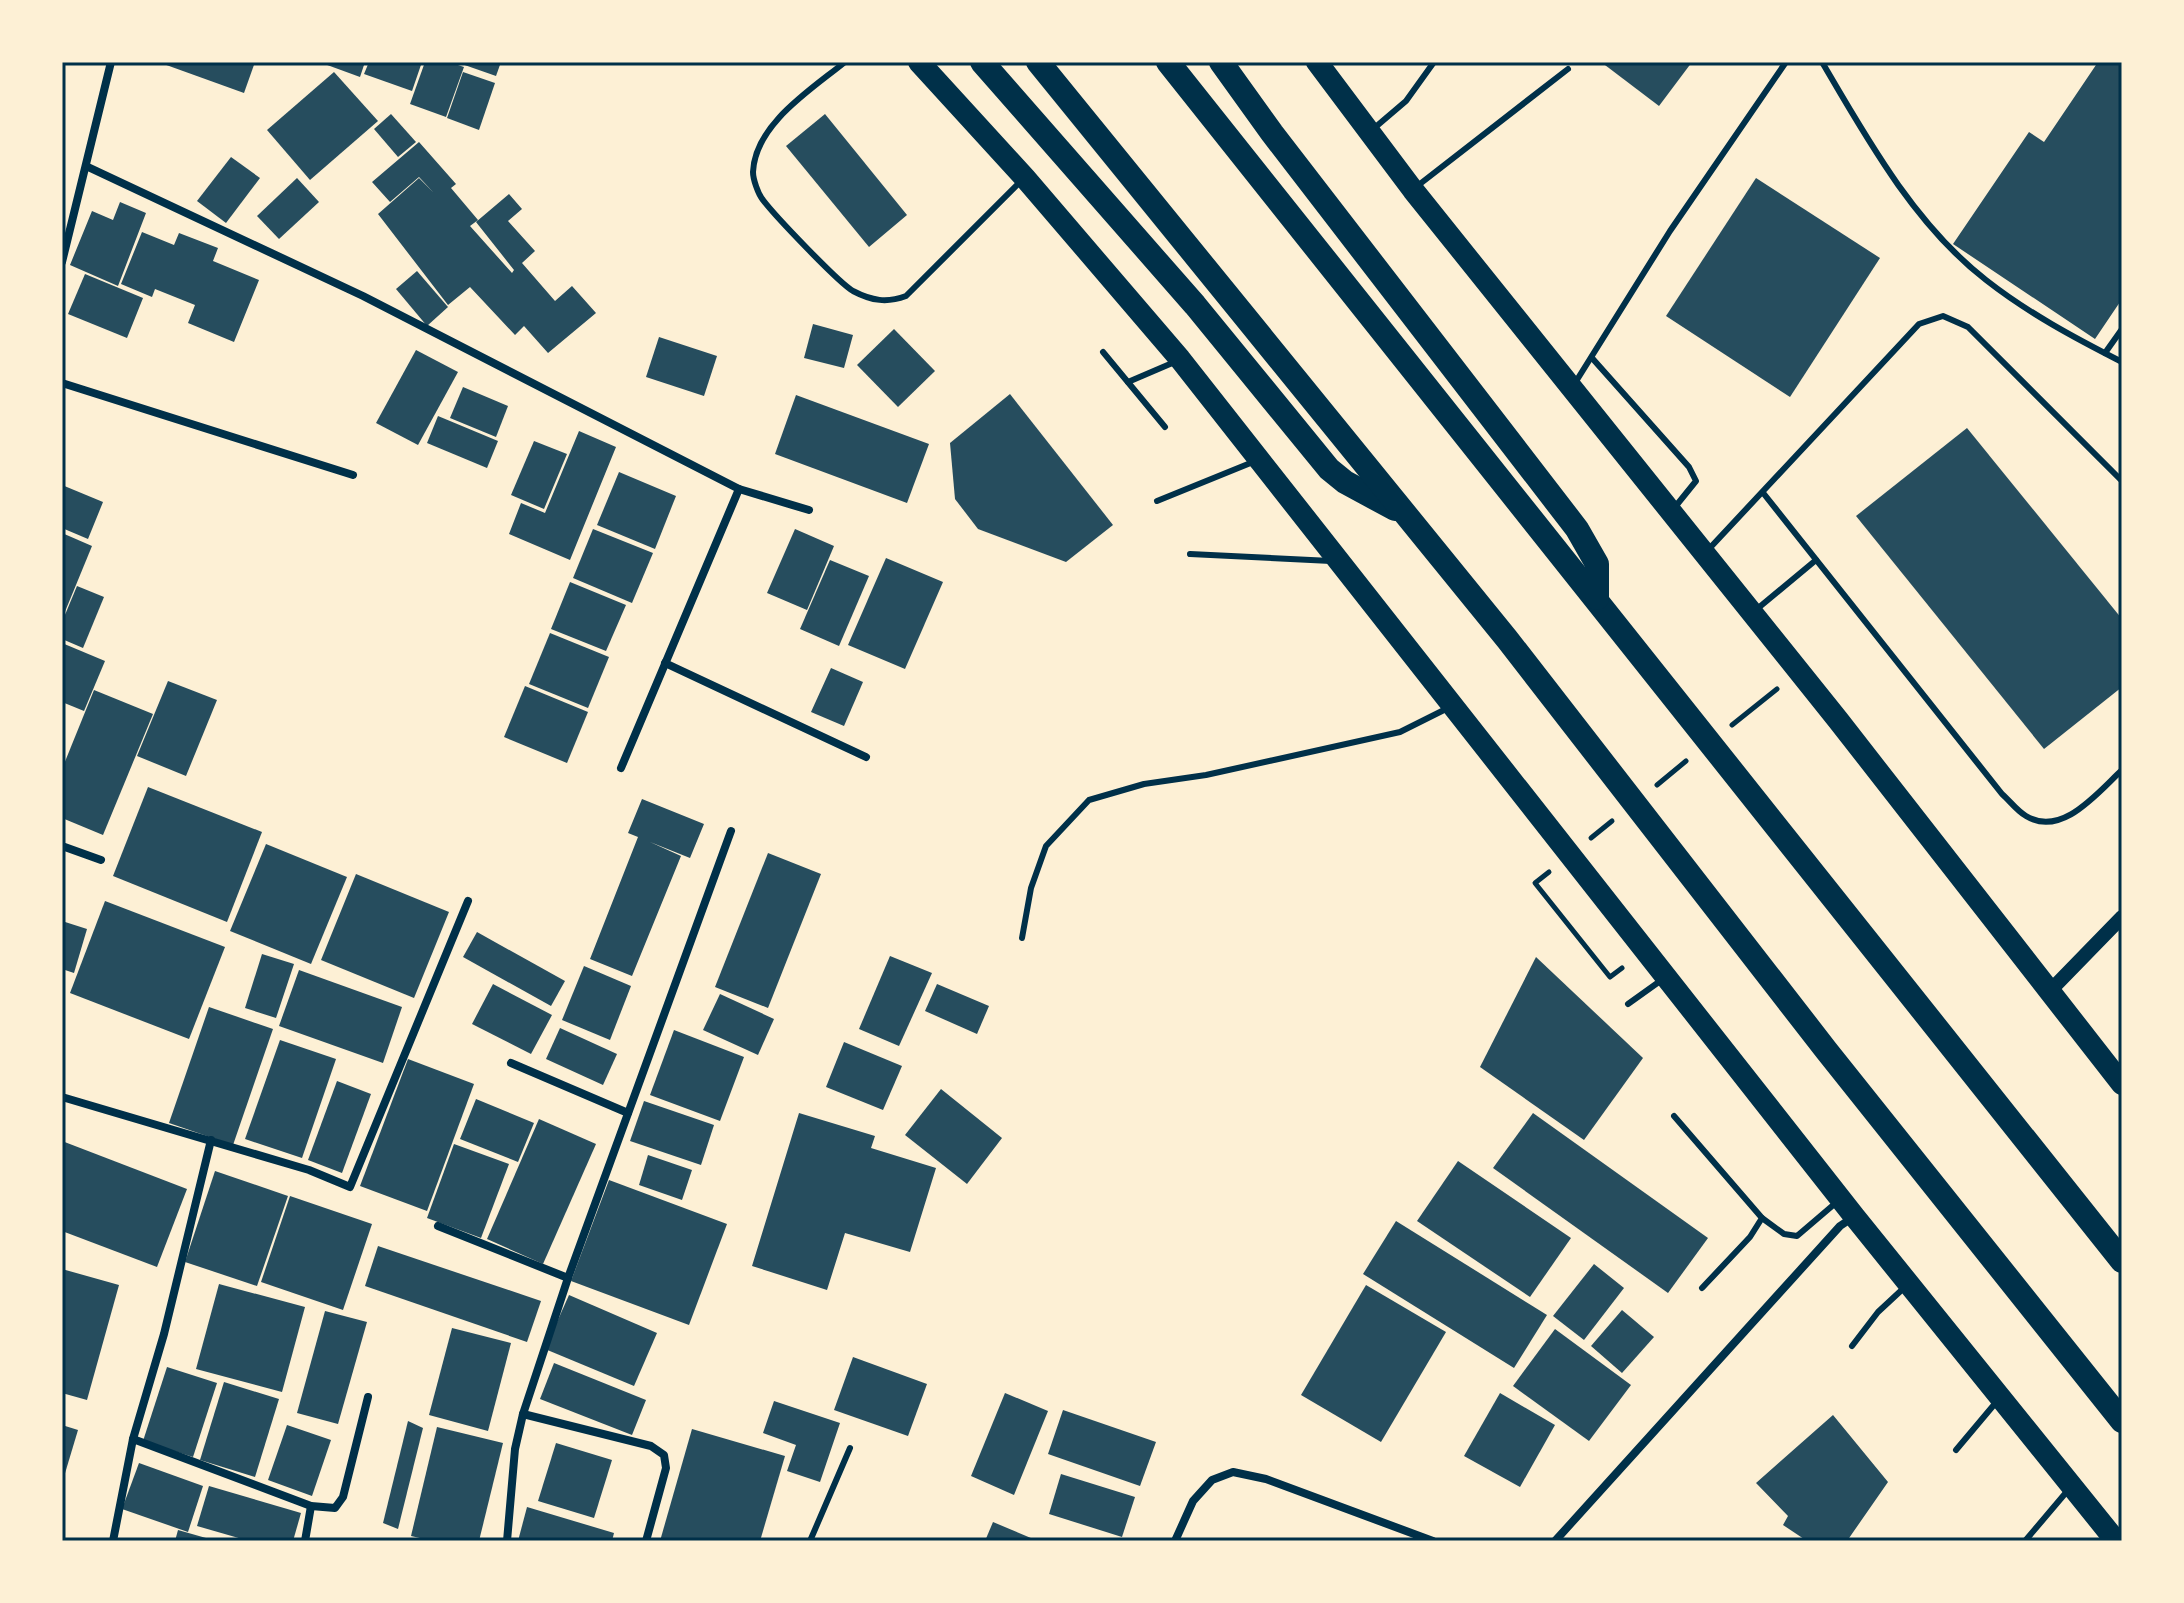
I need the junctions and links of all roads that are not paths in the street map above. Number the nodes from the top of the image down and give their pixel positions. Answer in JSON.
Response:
{"nodes":[{"id":1,"x":111,"y":62,"type":"edge"},
{"id":2,"x":845,"y":62,"type":"edge"},
{"id":3,"x":919,"y":62,"type":"edge"},
{"id":4,"x":982,"y":62,"type":"edge"},
{"id":5,"x":1038,"y":62,"type":"edge"},
{"id":6,"x":1168,"y":62,"type":"edge"},
{"id":7,"x":1221,"y":62,"type":"edge"},
{"id":8,"x":1317,"y":62,"type":"edge"},
{"id":9,"x":1434,"y":62,"type":"edge"},
{"id":10,"x":1786,"y":62,"type":"edge"},
{"id":11,"x":1822,"y":62,"type":"edge"},
{"id":12,"x":1568,"y":69,"type":"dead end"},
{"id":13,"x":1370,"y":132,"type":"junction"},
{"id":14,"x":88,"y":167,"type":"junction"},
{"id":15,"x":1025,"y":178,"type":"junction"},
{"id":16,"x":1413,"y":190,"type":"junction"},
{"id":17,"x":62,"y":262,"type":"edge"},
{"id":18,"x":2122,"y":329,"type":"edge"},
{"id":19,"x":1103,"y":352,"type":"dead end"},
{"id":20,"x":2105,"y":353,"type":"junction"},
{"id":21,"x":1592,"y":358,"type":"junction"},
{"id":22,"x":1180,"y":359,"type":"junction"},
{"id":23,"x":2122,"y":362,"type":"edge"},
{"id":24,"x":1128,"y":382,"type":"junction"},
{"id":25,"x":62,"y":383,"type":"edge"},
{"id":26,"x":1571,"y":390,"type":"junction"},
{"id":27,"x":1165,"y":427,"type":"dead end"},
{"id":28,"x":1260,"y":459,"type":"junction"},
{"id":29,"x":353,"y":475,"type":"dead end"},
{"id":30,"x":2122,"y":481,"type":"edge"},
{"id":31,"x":739,"y":489,"type":"junction"},
{"id":32,"x":1764,"y":494,"type":"junction"},
{"id":33,"x":1157,"y":501,"type":"dead end"},
{"id":34,"x":809,"y":510,"type":"dead end"},
{"id":35,"x":1670,"y":512,"type":"junction"},
{"id":36,"x":1404,"y":514,"type":"junction"},
{"id":37,"x":1190,"y":554,"type":"dead end"},
{"id":38,"x":1704,"y":554,"type":"junction"},
{"id":39,"x":1816,"y":560,"type":"junction"},
{"id":40,"x":1338,"y":561,"type":"junction"},
{"id":41,"x":1597,"y":598,"type":"junction"},
{"id":42,"x":1752,"y":613,"type":"junction"},
{"id":43,"x":665,"y":663,"type":"junction"},
{"id":44,"x":1452,"y":705,"type":"junction"},
{"id":45,"x":866,"y":757,"type":"dead end"},
{"id":46,"x":621,"y":768,"type":"dead end"},
{"id":47,"x":2122,"y":770,"type":"edge"},
{"id":48,"x":731,"y":831,"type":"dead end"},
{"id":49,"x":62,"y":846,"type":"edge"},
{"id":50,"x":101,"y":860,"type":"dead end"},
{"id":51,"x":468,"y":901,"type":"dead end"},
{"id":52,"x":2122,"y":917,"type":"edge"},
{"id":53,"x":1022,"y":938,"type":"dead end"},
{"id":54,"x":1666,"y":977,"type":"junction"},
{"id":55,"x":2049,"y":992,"type":"junction"},
{"id":56,"x":1628,"y":1004,"type":"dead end"},
{"id":57,"x":511,"y":1063,"type":"dead end"},
{"id":58,"x":2122,"y":1084,"type":"edge"},
{"id":59,"x":62,"y":1097,"type":"edge"},
{"id":60,"x":628,"y":1113,"type":"junction"},
{"id":61,"x":1674,"y":1116,"type":"dead end"},
{"id":62,"x":211,"y":1140,"type":"junction"},
{"id":63,"x":1847,"y":1208,"type":"junction"},
{"id":64,"x":1762,"y":1218,"type":"junction"},
{"id":65,"x":438,"y":1226,"type":"dead end"},
{"id":66,"x":2122,"y":1261,"type":"edge"},
{"id":67,"x":568,"y":1278,"type":"junction"},
{"id":68,"x":1908,"y":1283,"type":"junction"},
{"id":69,"x":1702,"y":1288,"type":"dead end"},
{"id":70,"x":1852,"y":1346,"type":"dead end"},
{"id":71,"x":368,"y":1397,"type":"dead end"},
{"id":72,"x":2000,"y":1397,"type":"junction"},
{"id":73,"x":523,"y":1414,"type":"junction"},
{"id":74,"x":2122,"y":1421,"type":"edge"},
{"id":75,"x":133,"y":1439,"type":"junction"},
{"id":76,"x":850,"y":1448,"type":"dead end"},
{"id":77,"x":1956,"y":1450,"type":"dead end"},
{"id":78,"x":2072,"y":1486,"type":"junction"},
{"id":79,"x":311,"y":1506,"type":"junction"},
{"id":80,"x":113,"y":1541,"type":"edge"},
{"id":81,"x":305,"y":1541,"type":"edge"},
{"id":82,"x":507,"y":1541,"type":"edge"},
{"id":83,"x":646,"y":1541,"type":"edge"},
{"id":84,"x":810,"y":1541,"type":"edge"},
{"id":85,"x":1175,"y":1541,"type":"edge"},
{"id":86,"x":1433,"y":1541,"type":"edge"},
{"id":87,"x":1555,"y":1541,"type":"edge"},
{"id":88,"x":2025,"y":1541,"type":"edge"},
{"id":89,"x":2116,"y":1541,"type":"edge"}],
"edges":[{"from":1,"to":14,"type":"street"},
{"from":2,"to":15,"type":"lane"},
{"from":3,"to":15,"type":"highway"},
{"from":4,"to":36,"type":"highway"},
{"from":5,"to":36,"type":"highway"},
{"from":6,"to":41,"type":"highway"},
{"from":7,"to":41,"type":"highway"},
{"from":8,"to":13,"type":"highway"},
{"from":9,"to":13,"type":"lane"},
{"from":10,"to":21,"type":"lane"},
{"from":11,"to":20,"type":"lane"},
{"from":12,"to":16,"type":"lane"},
{"from":13,"to":16,"type":"highway"},
{"from":14,"to":17,"type":"street"},
{"from":14,"to":31,"type":"street"},
{"from":15,"to":22,"type":"highway"},
{"from":16,"to":26,"type":"highway"},
{"from":18,"to":20,"type":"lane"},
{"from":19,"to":24,"type":"lane"},
{"from":20,"to":23,"type":"lane"},
{"from":21,"to":26,"type":"lane"},
{"from":21,"to":35,"type":"lane"},
{"from":22,"to":24,"type":"lane"},
{"from":22,"to":28,"type":"highway"},
{"from":24,"to":27,"type":"lane"},
{"from":25,"to":29,"type":"street"},
{"from":26,"to":35,"type":"highway"},
{"from":28,"to":33,"type":"lane"},
{"from":28,"to":40,"type":"highway"},
{"from":30,"to":32,"type":"lane"},
{"from":31,"to":34,"type":"street"},
{"from":31,"to":43,"type":"street"},
{"from":32,"to":38,"type":"lane"},
{"from":32,"to":39,"type":"lane"},
{"from":35,"to":38,"type":"highway"},
{"from":36,"to":74,"type":"highway"},
{"from":37,"to":40,"type":"lane"},
{"from":38,"to":42,"type":"highway"},
{"from":39,"to":42,"type":"lane"},
{"from":39,"to":47,"type":"lane"},
{"from":40,"to":44,"type":"highway"},
{"from":41,"to":66,"type":"highway"},
{"from":42,"to":55,"type":"highway"},
{"from":43,"to":45,"type":"street"},
{"from":43,"to":46,"type":"street"},
{"from":44,"to":53,"type":"lane"},
{"from":44,"to":54,"type":"highway"},
{"from":48,"to":60,"type":"street"},
{"from":49,"to":50,"type":"street"},
{"from":51,"to":62,"type":"street"},
{"from":52,"to":55,"type":"street"},
{"from":54,"to":56,"type":"lane"},
{"from":54,"to":63,"type":"highway"},
{"from":55,"to":58,"type":"highway"},
{"from":57,"to":60,"type":"street"},
{"from":59,"to":62,"type":"street"},
{"from":60,"to":67,"type":"street"},
{"from":61,"to":64,"type":"lane"},
{"from":62,"to":75,"type":"street"},
{"from":63,"to":64,"type":"lane"},
{"from":63,"to":68,"type":"highway"},
{"from":63,"to":87,"type":"street"},
{"from":64,"to":69,"type":"lane"},
{"from":65,"to":67,"type":"street"},
{"from":67,"to":73,"type":"street"},
{"from":68,"to":70,"type":"lane"},
{"from":68,"to":72,"type":"highway"},
{"from":71,"to":79,"type":"street"},
{"from":72,"to":77,"type":"lane"},
{"from":72,"to":78,"type":"highway"},
{"from":73,"to":82,"type":"street"},
{"from":73,"to":83,"type":"street"},
{"from":75,"to":79,"type":"street"},
{"from":75,"to":80,"type":"street"},
{"from":76,"to":84,"type":"lane"},
{"from":78,"to":88,"type":"lane"},
{"from":78,"to":89,"type":"highway"},
{"from":79,"to":81,"type":"street"},
{"from":85,"to":86,"type":"street"}]}
